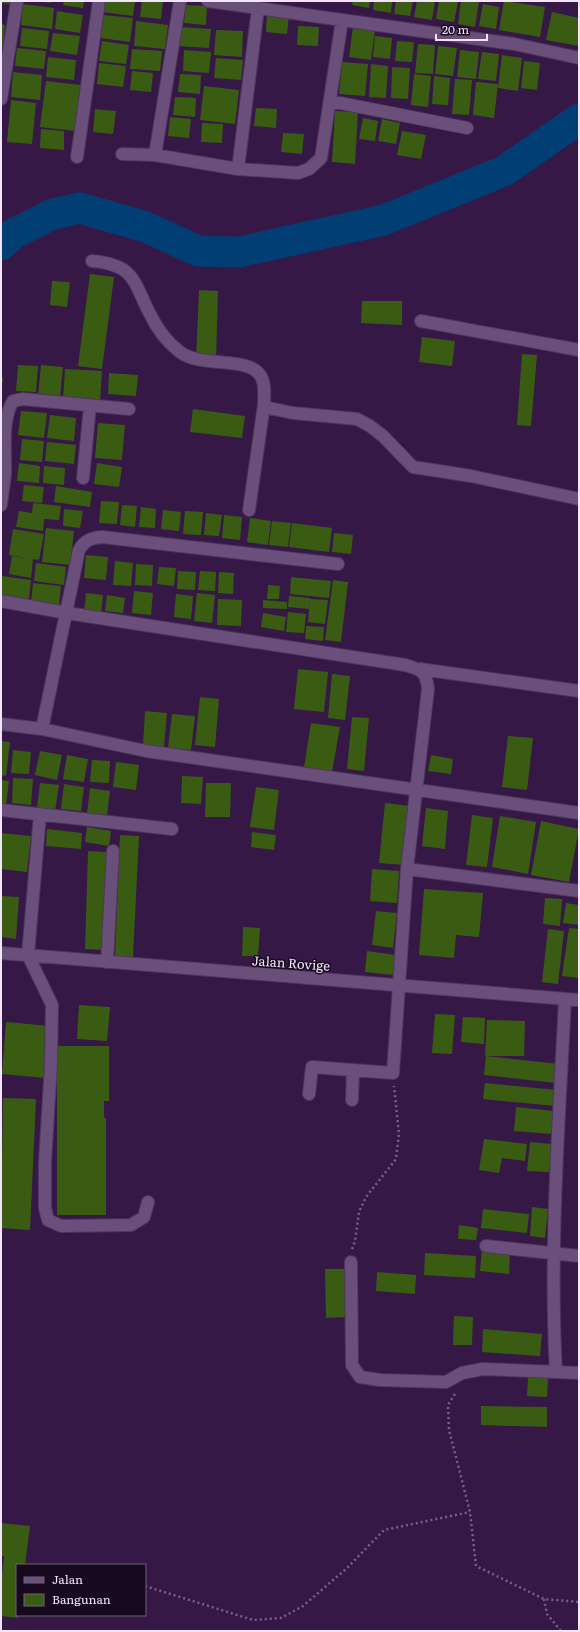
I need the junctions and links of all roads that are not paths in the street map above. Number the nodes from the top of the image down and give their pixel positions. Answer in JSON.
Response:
{"nodes":[{"id":1,"x":17,"y":1,"type":"edge"},
{"id":2,"x":98,"y":1,"type":"edge"},
{"id":3,"x":180,"y":1,"type":"edge"},
{"id":4,"x":208,"y":1,"type":"edge"},
{"id":5,"x":258,"y":8,"type":"junction"},
{"id":6,"x":342,"y":20,"type":"junction"},
{"id":7,"x":579,"y":58,"type":"edge"},
{"id":8,"x":1,"y":99,"type":"edge"},
{"id":9,"x":330,"y":101,"type":"junction"},
{"id":10,"x":467,"y":128,"type":"dead end"},
{"id":11,"x":122,"y":154,"type":"dead end"},
{"id":12,"x":155,"y":155,"type":"junction"},
{"id":13,"x":77,"y":157,"type":"dead end"},
{"id":14,"x":238,"y":169,"type":"junction"},
{"id":15,"x":92,"y":261,"type":"dead end"},
{"id":16,"x":421,"y":321,"type":"dead end"},
{"id":17,"x":579,"y":350,"type":"edge"},
{"id":18,"x":264,"y":405,"type":"junction"},
{"id":19,"x":90,"y":406,"type":"junction"},
{"id":20,"x":129,"y":409,"type":"dead end"},
{"id":21,"x":3,"y":475,"type":"edge"},
{"id":22,"x":83,"y":478,"type":"dead end"},
{"id":23,"x":579,"y":500,"type":"edge"},
{"id":24,"x":1,"y":505,"type":"edge"},
{"id":25,"x":249,"y":510,"type":"dead end"},
{"id":26,"x":338,"y":564,"type":"dead end"},
{"id":27,"x":1,"y":602,"type":"edge"},
{"id":28,"x":67,"y":613,"type":"junction"},
{"id":29,"x":420,"y":669,"type":"junction"},
{"id":30,"x":579,"y":690,"type":"edge"},
{"id":31,"x":1,"y":724,"type":"edge"},
{"id":32,"x":42,"y":728,"type":"junction"},
{"id":33,"x":416,"y":789,"type":"junction"},
{"id":34,"x":1,"y":810,"type":"edge"},
{"id":35,"x":579,"y":813,"type":"edge"},
{"id":36,"x":40,"y":814,"type":"junction"},
{"id":37,"x":172,"y":829,"type":"dead end"},
{"id":38,"x":113,"y":850,"type":"dead end"},
{"id":39,"x":407,"y":870,"type":"junction"},
{"id":40,"x":579,"y":891,"type":"edge"},
{"id":41,"x":1,"y":953,"type":"edge"},
{"id":42,"x":28,"y":955,"type":"junction"},
{"id":43,"x":107,"y":962,"type":"junction"},
{"id":44,"x":398,"y":987,"type":"junction"},
{"id":45,"x":565,"y":999,"type":"junction"},
{"id":46,"x":579,"y":1000,"type":"edge"},
{"id":47,"x":353,"y":1070,"type":"junction"},
{"id":48,"x":309,"y":1094,"type":"dead end"},
{"id":49,"x":352,"y":1100,"type":"dead end"},
{"id":50,"x":148,"y":1202,"type":"dead end"},
{"id":51,"x":486,"y":1246,"type":"dead end"},
{"id":52,"x":554,"y":1254,"type":"junction"},
{"id":53,"x":579,"y":1256,"type":"edge"},
{"id":54,"x":351,"y":1262,"type":"road end"},
{"id":55,"x":556,"y":1372,"type":"junction"},
{"id":56,"x":579,"y":1373,"type":"edge"}],
"edges":[{"from":1,"to":8,"type":"street"},
{"from":2,"to":13,"type":"street"},
{"from":3,"to":12,"type":"street"},
{"from":4,"to":5,"type":"street"},
{"from":5,"to":6,"type":"street"},
{"from":5,"to":14,"type":"street"},
{"from":6,"to":7,"type":"street"},
{"from":6,"to":9,"type":"street"},
{"from":9,"to":10,"type":"street"},
{"from":9,"to":14,"type":"street"},
{"from":11,"to":12,"type":"street"},
{"from":12,"to":14,"type":"street"},
{"from":15,"to":18,"type":"street"},
{"from":16,"to":17,"type":"street"},
{"from":18,"to":23,"type":"street"},
{"from":18,"to":25,"type":"street"},
{"from":19,"to":20,"type":"street"},
{"from":19,"to":21,"type":"street"},
{"from":19,"to":22,"type":"street"},
{"from":21,"to":24,"type":"street"},
{"from":26,"to":28,"type":"street"},
{"from":27,"to":28,"type":"street"},
{"from":28,"to":29,"type":"street"},
{"from":28,"to":32,"type":"street"},
{"from":29,"to":30,"type":"street"},
{"from":29,"to":33,"type":"street"},
{"from":31,"to":32,"type":"street"},
{"from":32,"to":33,"type":"street"},
{"from":33,"to":35,"type":"street"},
{"from":33,"to":39,"type":"street"},
{"from":34,"to":36,"type":"street"},
{"from":36,"to":37,"type":"street"},
{"from":36,"to":42,"type":"street"},
{"from":38,"to":43,"type":"street"},
{"from":39,"to":40,"type":"street"},
{"from":39,"to":44,"type":"street"},
{"from":41,"to":42,"type":"street","name":"Jalan Rovige"},
{"from":42,"to":43,"type":"street","name":"Jalan Rovige"},
{"from":42,"to":50,"type":"street"},
{"from":43,"to":44,"type":"street","name":"Jalan Rovige"},
{"from":44,"to":45,"type":"street","name":"Jalan Rovige"},
{"from":44,"to":47,"type":"street"},
{"from":45,"to":46,"type":"street","name":"Jalan Rovige"},
{"from":45,"to":52,"type":"street"},
{"from":47,"to":48,"type":"street"},
{"from":47,"to":49,"type":"street"},
{"from":51,"to":52,"type":"street"},
{"from":52,"to":53,"type":"street"},
{"from":52,"to":55,"type":"street"},
{"from":54,"to":55,"type":"street"},
{"from":55,"to":56,"type":"street"}]}
